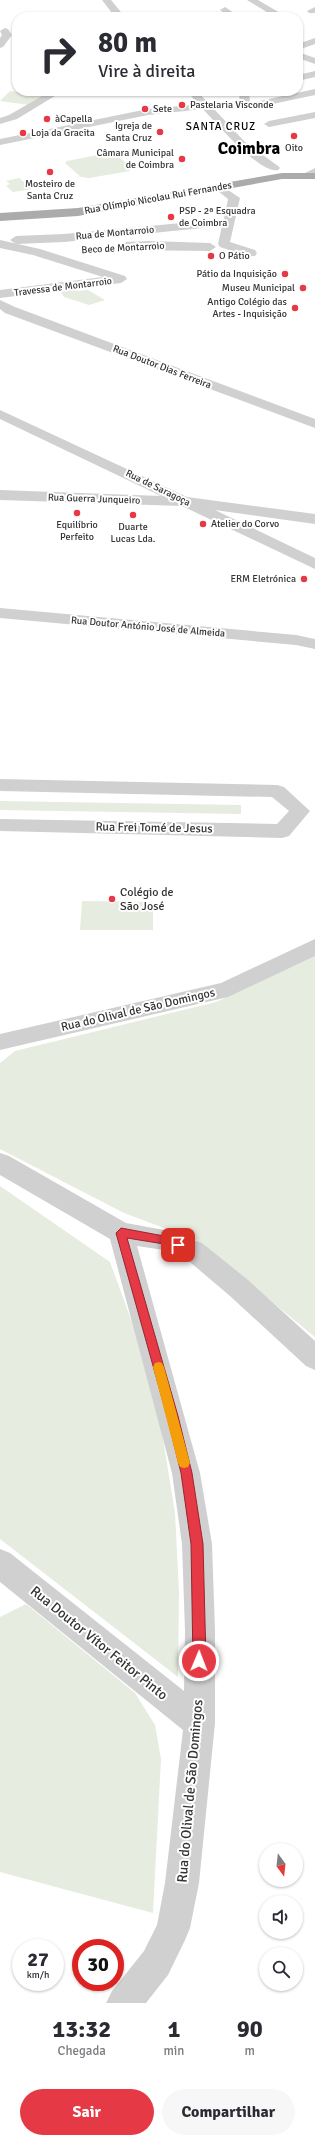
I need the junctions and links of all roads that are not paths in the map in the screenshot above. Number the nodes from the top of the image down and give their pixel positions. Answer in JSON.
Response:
{"nodes":[{"id":1,"x":251,"y":0,"type":"edge"},
{"id":2,"x":225,"y":10,"type":"dead end"},
{"id":3,"x":228,"y":12,"type":"edge"},
{"id":4,"x":273,"y":12,"type":"edge"},
{"id":5,"x":2,"y":29,"type":"edge"},
{"id":6,"x":303,"y":37,"type":"edge"},
{"id":7,"x":315,"y":41,"type":"edge"},
{"id":8,"x":0,"y":45,"type":"edge"},
{"id":9,"x":303,"y":45,"type":"edge"},
{"id":10,"x":303,"y":57,"type":"edge"},
{"id":11,"x":315,"y":61,"type":"edge"},
{"id":12,"x":315,"y":74,"type":"edge"},
{"id":13,"x":303,"y":77,"type":"edge"},
{"id":14,"x":315,"y":92,"type":"edge"},
{"id":15,"x":303,"y":95,"type":"edge"},
{"id":16,"x":50,"y":96,"type":"edge"},
{"id":17,"x":60,"y":96,"type":"edge"},
{"id":18,"x":197,"y":96,"type":"edge"},
{"id":19,"x":244,"y":96,"type":"edge"},
{"id":20,"x":296,"y":96,"type":"edge"},
{"id":21,"x":200,"y":99,"type":"junction"},
{"id":22,"x":56,"y":104,"type":"dead end"},
{"id":23,"x":315,"y":115,"type":"edge"},
{"id":24,"x":0,"y":121,"type":"edge"},
{"id":25,"x":269,"y":124,"type":"dead end"},
{"id":26,"x":0,"y":142,"type":"edge"},
{"id":27,"x":274,"y":168,"type":"dead end"},
{"id":28,"x":313,"y":174,"type":"edge"},
{"id":29,"x":219,"y":187,"type":"junction"},
{"id":30,"x":0,"y":217,"type":"edge"},
{"id":31,"x":230,"y":222,"type":"junction"},
{"id":32,"x":0,"y":240,"type":"edge"},
{"id":33,"x":0,"y":244,"type":"edge"},
{"id":34,"x":114,"y":247,"type":"dead end"},
{"id":35,"x":210,"y":247,"type":"dead end"},
{"id":36,"x":72,"y":250,"type":"dead end"},
{"id":37,"x":36,"y":252,"type":"junction"},
{"id":38,"x":251,"y":253,"type":"dead end"},
{"id":39,"x":0,"y":294,"type":"edge"},
{"id":40,"x":3,"y":309,"type":"edge"},
{"id":41,"x":0,"y":414,"type":"edge"},
{"id":42,"x":315,"y":424,"type":"edge"},
{"id":43,"x":0,"y":495,"type":"edge"},
{"id":44,"x":188,"y":502,"type":"junction"},
{"id":45,"x":273,"y":514,"type":"junction"},
{"id":46,"x":315,"y":519,"type":"edge"},
{"id":47,"x":259,"y":536,"type":"junction"},
{"id":48,"x":315,"y":564,"type":"edge"},
{"id":49,"x":0,"y":614,"type":"edge"},
{"id":50,"x":315,"y":634,"type":"edge"},
{"id":51,"x":296,"y":640,"type":"junction"},
{"id":52,"x":315,"y":644,"type":"edge"},
{"id":53,"x":0,"y":786,"type":"edge"},
{"id":54,"x":307,"y":809,"type":"edge"},
{"id":55,"x":0,"y":825,"type":"edge"},
{"id":56,"x":315,"y":947,"type":"edge"},
{"id":57,"x":0,"y":1042,"type":"edge"},
{"id":58,"x":0,"y":1163,"type":"edge"},
{"id":59,"x":121,"y":1233,"type":"junction"},
{"id":60,"x":315,"y":1358,"type":"edge"},
{"id":61,"x":0,"y":1563,"type":"edge"},
{"id":62,"x":199,"y":1723,"type":"junction"},
{"id":63,"x":124,"y":2003,"type":"edge"}],
"edges":[{"from":1,"to":4,"type":"street"},
{"from":2,"to":3,"type":"street"},
{"from":5,"to":8,"type":"street"},
{"from":6,"to":7,"type":"street"},
{"from":7,"to":9,"type":"street"},
{"from":10,"to":11,"type":"street"},
{"from":12,"to":13,"type":"street"},
{"from":14,"to":15,"type":"street"},
{"from":16,"to":24,"type":"street"},
{"from":17,"to":22,"type":"street"},
{"from":18,"to":21,"type":"street"},
{"from":19,"to":20,"type":"street"},
{"from":21,"to":26,"type":"street"},
{"from":21,"to":27,"type":"street"},
{"from":23,"to":25,"type":"street"},
{"from":28,"to":29,"type":"main road","name":"Rua Olímpio Nicolau Rui Fernandes"},
{"from":29,"to":30,"type":"main road","name":"Rua Olímpio Nicolau Rui Fernandes"},
{"from":29,"to":31,"type":"street"},
{"from":31,"to":32,"type":"street","name":"Rua de Montarroio"},
{"from":31,"to":38,"type":"street"},
{"from":33,"to":37,"type":"street","name":"Travessa de Montarroio"},
{"from":34,"to":35,"type":"street","name":"Beco de Montarroio"},
{"from":36,"to":37,"type":"street","name":"Beco de Montarroio"},
{"from":37,"to":39,"type":"street","name":"Travessa de Montarroio"},
{"from":40,"to":42,"type":"street","name":"Rua Doutor Dias Ferreira"},
{"from":41,"to":44,"type":"street","name":"Rua de Saragoça"},
{"from":43,"to":44,"type":"street","name":"Rua Guerra Junqueiro"},
{"from":44,"to":45,"type":"street"},
{"from":44,"to":47,"type":"street","name":"Rua de Saragoça"},
{"from":45,"to":46,"type":"street"},
{"from":45,"to":47,"type":"street"},
{"from":47,"to":48,"type":"street","name":"Rua de Saragoça"},
{"from":49,"to":51,"type":"street","name":"Rua Doutor António José de Almeida"},
{"from":50,"to":51,"type":"street"},
{"from":51,"to":52,"type":"street","name":"Rua Doutor António José de Almeida"},
{"from":53,"to":54,"type":"street","name":"Rua Frei Tomé de Jesus"},
{"from":54,"to":55,"type":"street","name":"Rua Frei Tomé de Jesus"},
{"from":56,"to":57,"type":"street","name":"Rua do Olival de São Domingos"},
{"from":58,"to":59,"type":"street"},
{"from":59,"to":60,"type":"street"},
{"from":59,"to":62,"type":"street","name":"Rua do Olival de São Domingos"},
{"from":61,"to":62,"type":"street","name":"Rua Doutor Vítor Feitor Pinto"},
{"from":62,"to":63,"type":"street","name":"Rua do Olival de São Domingos"}]}
